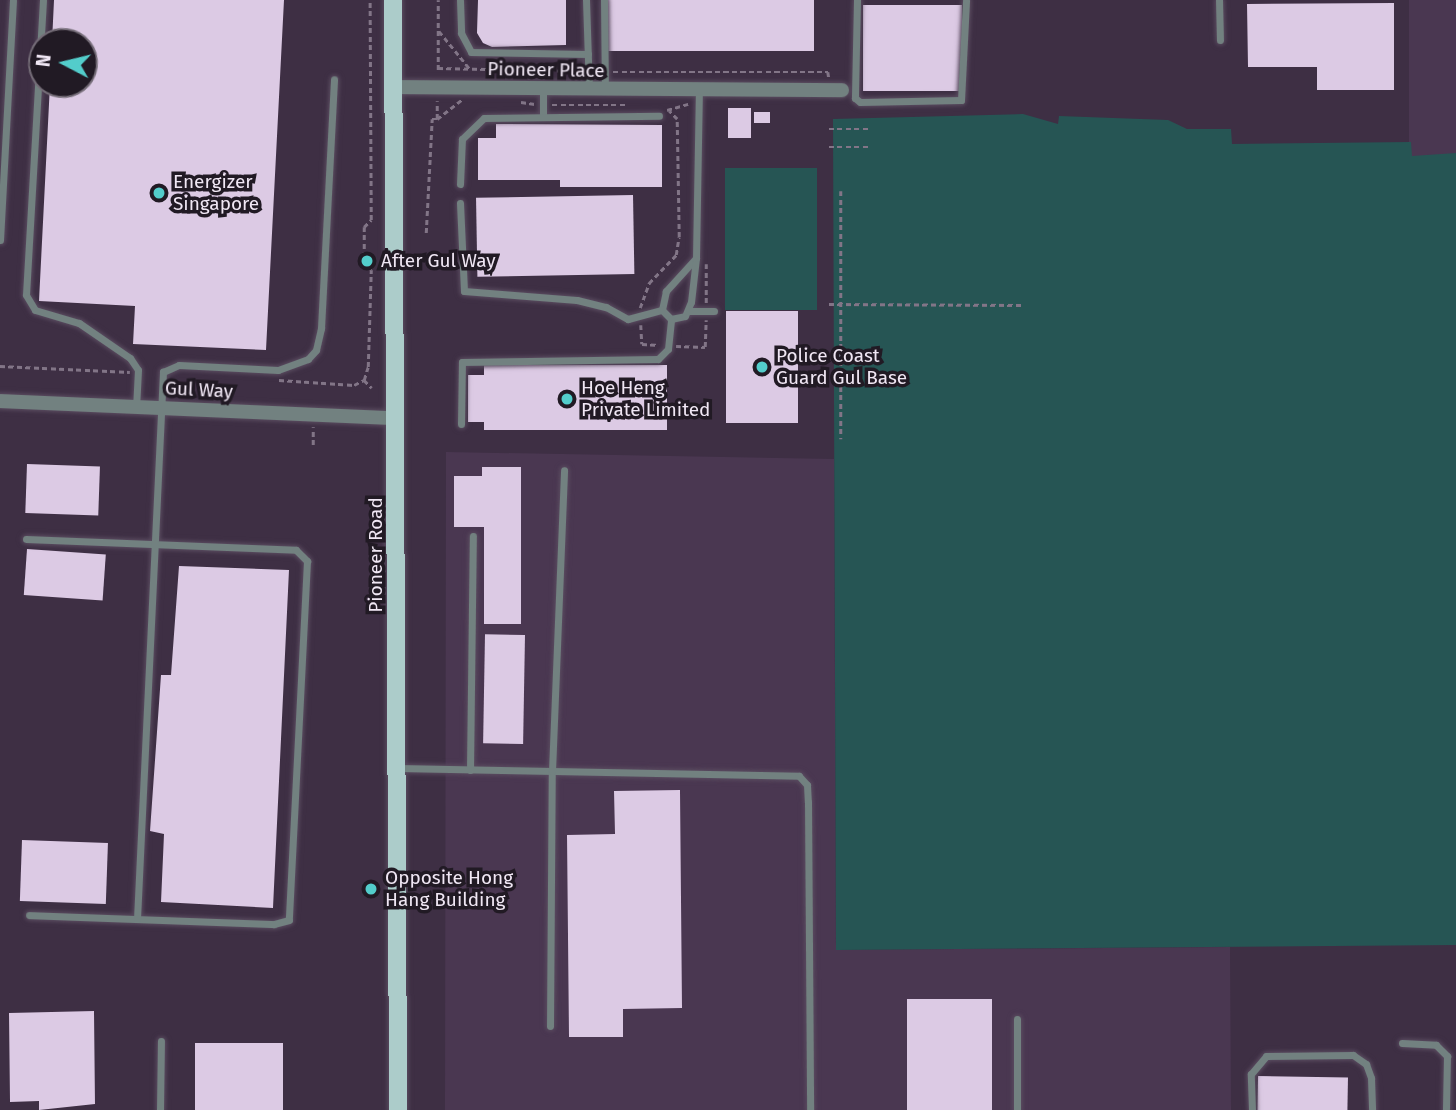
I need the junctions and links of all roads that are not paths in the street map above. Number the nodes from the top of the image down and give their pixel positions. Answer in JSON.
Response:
{"nodes":[{"id":1,"x":13,"y":0,"type":"edge"},
{"id":2,"x":43,"y":0,"type":"edge"},
{"id":3,"x":393,"y":0,"type":"edge"},
{"id":4,"x":460,"y":0,"type":"edge"},
{"id":5,"x":586,"y":0,"type":"edge"},
{"id":6,"x":604,"y":0,"type":"edge"},
{"id":7,"x":857,"y":0,"type":"edge"},
{"id":8,"x":965,"y":0,"type":"edge"},
{"id":9,"x":1219,"y":0,"type":"edge"},
{"id":10,"x":1220,"y":40,"type":"dead end"},
{"id":11,"x":588,"y":54,"type":"junction"},
{"id":12,"x":334,"y":79,"type":"dead end"},
{"id":13,"x":392,"y":87,"type":"junction"},
{"id":14,"x":589,"y":90,"type":"junction"},
{"id":15,"x":605,"y":90,"type":"junction"},
{"id":16,"x":699,"y":90,"type":"junction"},
{"id":17,"x":843,"y":90,"type":"junction"},
{"id":18,"x":543,"y":91,"type":"junction"},
{"id":19,"x":659,"y":116,"type":"dead end"},
{"id":20,"x":543,"y":117,"type":"junction"},
{"id":21,"x":460,"y":184,"type":"dead end"},
{"id":22,"x":460,"y":202,"type":"dead end"},
{"id":23,"x":0,"y":240,"type":"edge"},
{"id":24,"x":696,"y":258,"type":"junction"},
{"id":25,"x":662,"y":310,"type":"junction"},
{"id":26,"x":710,"y":311,"type":"road end"},
{"id":27,"x":689,"y":312,"type":"junction"},
{"id":28,"x":671,"y":319,"type":"junction"},
{"id":29,"x":0,"y":401,"type":"edge"},
{"id":30,"x":136,"y":407,"type":"junction"},
{"id":31,"x":162,"y":408,"type":"junction"},
{"id":32,"x":397,"y":418,"type":"junction"},
{"id":33,"x":461,"y":424,"type":"dead end"},
{"id":34,"x":564,"y":470,"type":"dead end"},
{"id":35,"x":473,"y":536,"type":"dead end"},
{"id":36,"x":26,"y":539,"type":"dead end"},
{"id":37,"x":153,"y":544,"type":"junction"},
{"id":38,"x":398,"y":768,"type":"junction"},
{"id":39,"x":470,"y":770,"type":"junction"},
{"id":40,"x":552,"y":771,"type":"junction"},
{"id":41,"x":29,"y":915,"type":"dead end"},
{"id":42,"x":137,"y":919,"type":"junction"},
{"id":43,"x":1017,"y":1019,"type":"dead end"},
{"id":44,"x":550,"y":1026,"type":"dead end"},
{"id":45,"x":162,"y":1041,"type":"dead end"},
{"id":46,"x":1402,"y":1043,"type":"dead end"},
{"id":47,"x":160,"y":1110,"type":"edge"},
{"id":48,"x":398,"y":1110,"type":"edge"},
{"id":49,"x":810,"y":1110,"type":"edge"},
{"id":50,"x":1017,"y":1110,"type":"edge"},
{"id":51,"x":1252,"y":1110,"type":"edge"},
{"id":52,"x":1372,"y":1110,"type":"edge"},
{"id":53,"x":1446,"y":1110,"type":"edge"}],
"edges":[{"from":1,"to":23,"type":"lane"},
{"from":2,"to":30,"type":"lane"},
{"from":3,"to":13,"type":"main road","name":"Pioneer Road"},
{"from":4,"to":11,"type":"lane"},
{"from":5,"to":11,"type":"lane"},
{"from":6,"to":15,"type":"lane"},
{"from":7,"to":17,"type":"lane"},
{"from":8,"to":17,"type":"lane"},
{"from":9,"to":10,"type":"lane"},
{"from":11,"to":14,"type":"lane"},
{"from":12,"to":31,"type":"lane"},
{"from":13,"to":18,"type":"street","name":"Pioneer Place"},
{"from":13,"to":32,"type":"main road","name":"Pioneer Road"},
{"from":14,"to":15,"type":"street","name":"Pioneer Place"},
{"from":14,"to":18,"type":"street","name":"Pioneer Place"},
{"from":15,"to":16,"type":"street","name":"Pioneer Place"},
{"from":16,"to":17,"type":"street","name":"Pioneer Place"},
{"from":16,"to":24,"type":"lane"},
{"from":18,"to":20,"type":"lane"},
{"from":19,"to":20,"type":"lane"},
{"from":20,"to":21,"type":"lane"},
{"from":22,"to":25,"type":"lane"},
{"from":24,"to":25,"type":"lane"},
{"from":24,"to":27,"type":"lane"},
{"from":25,"to":28,"type":"lane"},
{"from":26,"to":27,"type":"lane"},
{"from":27,"to":28,"type":"lane"},
{"from":28,"to":33,"type":"lane"},
{"from":29,"to":30,"type":"street","name":"Gul Way"},
{"from":30,"to":31,"type":"street","name":"Gul Way"},
{"from":31,"to":32,"type":"street","name":"Gul Way"},
{"from":31,"to":37,"type":"lane"},
{"from":32,"to":38,"type":"main road","name":"Pioneer Road"},
{"from":34,"to":40,"type":"lane"},
{"from":35,"to":39,"type":"lane"},
{"from":36,"to":37,"type":"lane"},
{"from":37,"to":42,"type":"lane"},
{"from":37,"to":42,"type":"lane"},
{"from":38,"to":39,"type":"lane"},
{"from":38,"to":48,"type":"main road","name":"Pioneer Road"},
{"from":39,"to":40,"type":"lane"},
{"from":40,"to":44,"type":"lane"},
{"from":40,"to":49,"type":"lane"},
{"from":41,"to":42,"type":"lane"},
{"from":43,"to":50,"type":"lane"},
{"from":45,"to":47,"type":"lane"},
{"from":46,"to":53,"type":"lane"},
{"from":51,"to":52,"type":"lane"}]}
